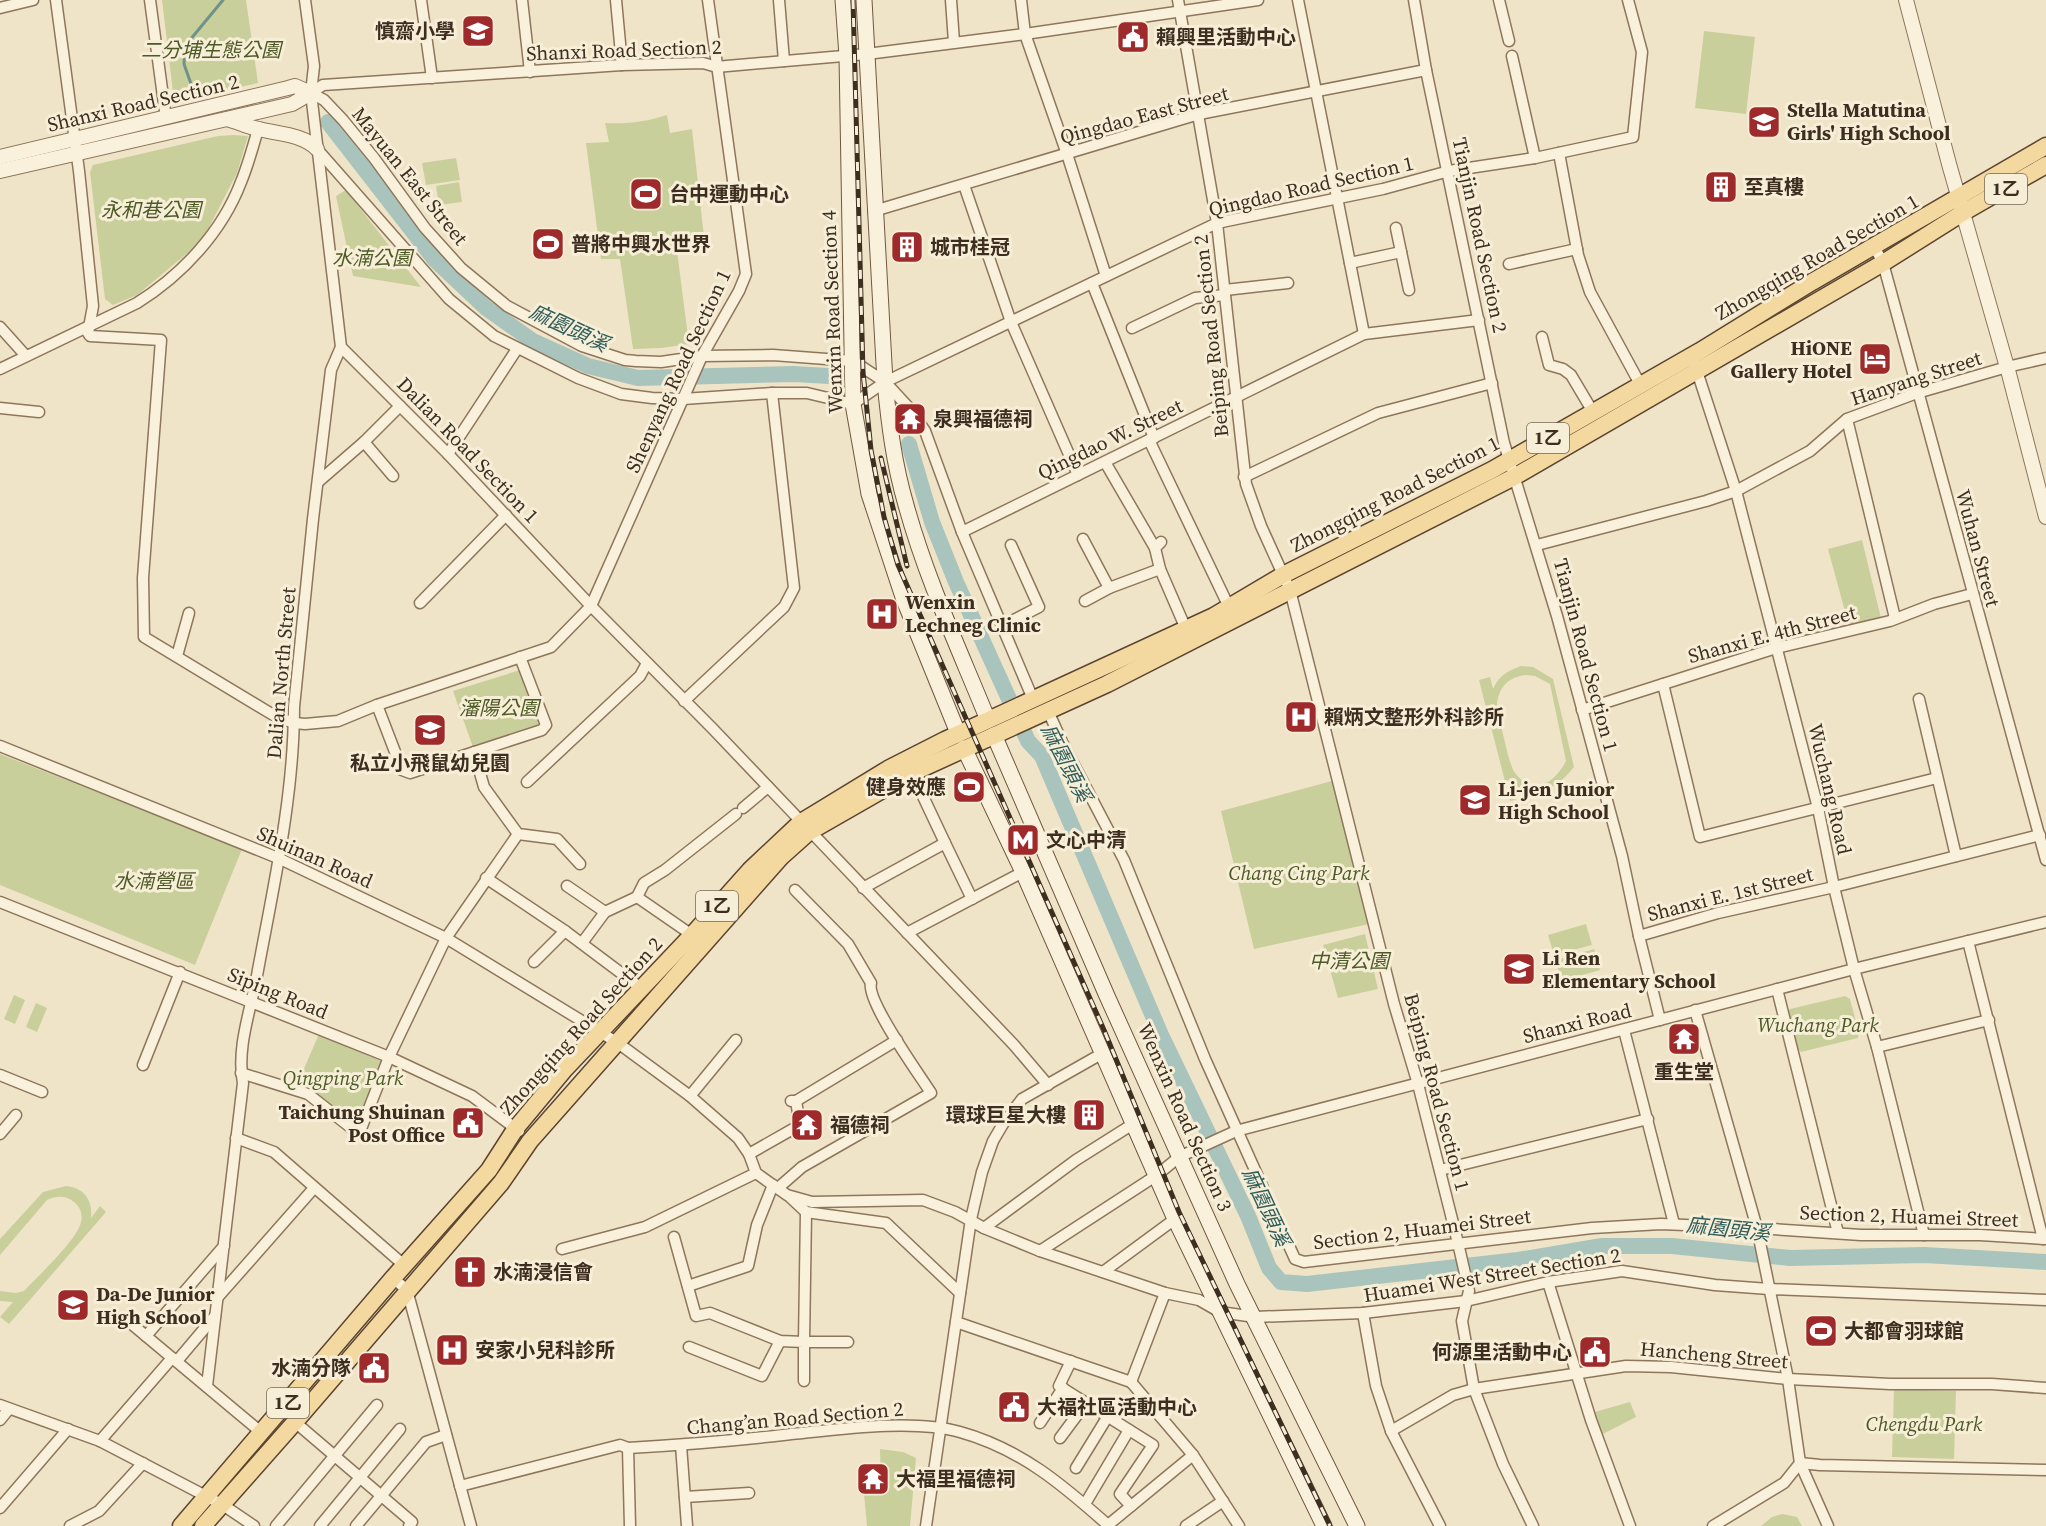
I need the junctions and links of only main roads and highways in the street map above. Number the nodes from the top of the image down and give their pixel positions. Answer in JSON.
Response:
{"nodes":[{"id":1,"x":843,"y":0,"type":"edge"},
{"id":2,"x":864,"y":0,"type":"edge"},
{"id":3,"x":2046,"y":146,"type":"edge"},
{"id":4,"x":2046,"y":165,"type":"edge"},
{"id":5,"x":1962,"y":204,"type":"junction"},
{"id":6,"x":1694,"y":363,"type":"junction"},
{"id":7,"x":1287,"y":582,"type":"junction"},
{"id":8,"x":1036,"y":707,"type":"junction"},
{"id":9,"x":991,"y":727,"type":"junction"},
{"id":10,"x":961,"y":741,"type":"junction"},
{"id":11,"x":805,"y":827,"type":"junction"},
{"id":12,"x":181,"y":1526,"type":"edge"},
{"id":13,"x":203,"y":1526,"type":"edge"},
{"id":14,"x":1324,"y":1526,"type":"edge"},
{"id":15,"x":1357,"y":1526,"type":"edge"}],
"edges":[{"from":1,"to":10,"type":"main road","name":"Wenxin Road Section 4"},
{"from":2,"to":9,"type":"main road"},
{"from":3,"to":5,"type":"main road","name":"Zhongqing Road Section 1","number":"1乙"},
{"from":4,"to":5,"type":"main road","name":"Zhongqing Road Section 1","number":"1乙"},
{"from":5,"to":6,"type":"main road","name":"Zhongqing Road Section 1","number":"1乙"},
{"from":5,"to":6,"type":"main road","name":"Zhongqing Road Section 1","number":"1乙"},
{"from":6,"to":7,"type":"main road","name":"Zhongqing Road Section 1","number":"1乙"},
{"from":6,"to":7,"type":"main road","name":"Zhongqing Road Section 1","number":"1乙"},
{"from":7,"to":8,"type":"main road","name":"Zhongqing Road Section 1","number":"1乙"},
{"from":7,"to":8,"type":"main road","name":"Zhongqing Road Section 1","number":"1乙"},
{"from":8,"to":9,"type":"main road","name":"Zhongqing Road Section 2","number":"1乙"},
{"from":9,"to":10,"type":"main road","name":"Zhongqing Road Section 2","number":"1乙"},
{"from":9,"to":15,"type":"main road","name":"Wenxin Road Section 3"},
{"from":10,"to":11,"type":"main road","name":"Zhongqing Road Section 2","number":"1乙"},
{"from":10,"to":11,"type":"main road","name":"Zhongqing Road Section 2","number":"1乙"},
{"from":10,"to":14,"type":"main road"},
{"from":11,"to":12,"type":"main road","name":"Zhongqing Road Section 2","number":"1乙"},
{"from":11,"to":13,"type":"main road","name":"Zhongqing Road Section 2","number":"1乙"}]}
